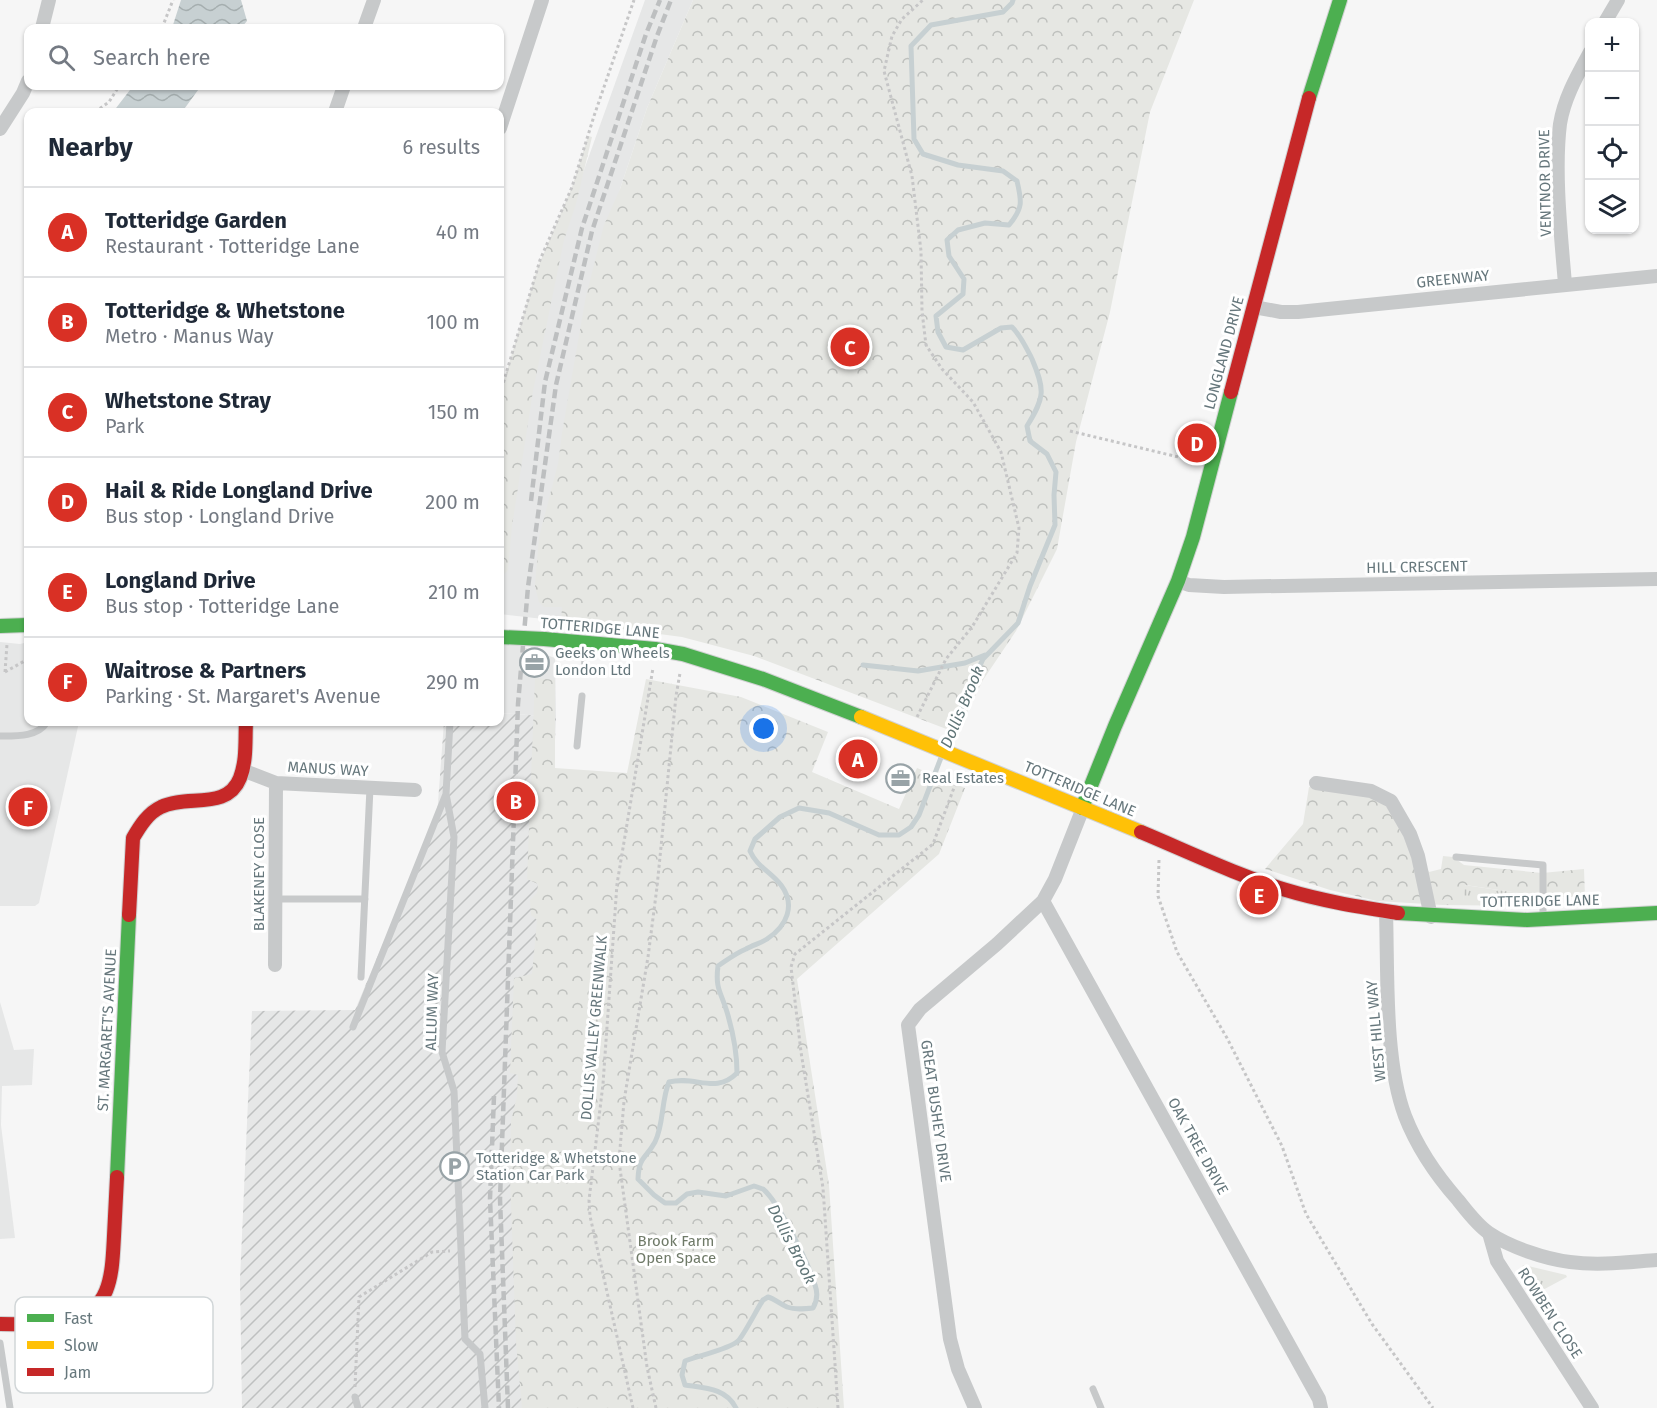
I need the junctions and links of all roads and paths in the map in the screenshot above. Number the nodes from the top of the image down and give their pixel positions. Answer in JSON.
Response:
{"nodes":[{"id":1,"x":173,"y":0,"type":"edge"},
{"id":2,"x":374,"y":0,"type":"edge"},
{"id":3,"x":542,"y":0,"type":"edge"},
{"id":4,"x":634,"y":0,"type":"edge"},
{"id":5,"x":923,"y":0,"type":"edge"},
{"id":6,"x":1340,"y":0,"type":"edge"},
{"id":7,"x":1618,"y":0,"type":"edge"},
{"id":8,"x":45,"y":1,"type":"edge"},
{"id":9,"x":1607,"y":18,"type":"edge"},
{"id":10,"x":42,"y":24,"type":"edge"},
{"id":11,"x":164,"y":24,"type":"edge"},
{"id":12,"x":365,"y":24,"type":"edge"},
{"id":13,"x":1585,"y":61,"type":"edge"},
{"id":14,"x":24,"y":90,"type":"edge"},
{"id":15,"x":116,"y":90,"type":"edge"},
{"id":16,"x":343,"y":90,"type":"edge"},
{"id":17,"x":101,"y":108,"type":"edge"},
{"id":18,"x":336,"y":108,"type":"edge"},
{"id":19,"x":504,"y":116,"type":"edge"},
{"id":20,"x":0,"y":129,"type":"edge"},
{"id":21,"x":1657,"y":276,"type":"edge"},
{"id":22,"x":1565,"y":284,"type":"junction"},
{"id":23,"x":1254,"y":307,"type":"junction"},
{"id":24,"x":504,"y":381,"type":"edge"},
{"id":25,"x":1070,"y":431,"type":"dead end"},
{"id":26,"x":1211,"y":465,"type":"junction"},
{"id":27,"x":1657,"y":579,"type":"edge"},
{"id":28,"x":1178,"y":581,"type":"junction"},
{"id":29,"x":24,"y":625,"type":"edge"},
{"id":30,"x":0,"y":626,"type":"edge"},
{"id":31,"x":504,"y":637,"type":"edge"},
{"id":32,"x":7,"y":639,"type":"dead end"},
{"id":33,"x":587,"y":642,"type":"junction"},
{"id":34,"x":655,"y":649,"type":"junction"},
{"id":35,"x":684,"y":654,"type":"junction"},
{"id":36,"x":24,"y":661,"type":"edge"},
{"id":37,"x":584,"y":672,"type":"dead end"},
{"id":38,"x":582,"y":696,"type":"dead end"},
{"id":39,"x":43,"y":726,"type":"edge"},
{"id":40,"x":246,"y":726,"type":"edge"},
{"id":41,"x":450,"y":726,"type":"edge"},
{"id":42,"x":909,"y":735,"type":"junction"},
{"id":43,"x":0,"y":736,"type":"edge"},
{"id":44,"x":577,"y":746,"type":"dead end"},
{"id":45,"x":242,"y":770,"type":"junction"},
{"id":46,"x":960,"y":773,"type":"dead end"},
{"id":47,"x":276,"y":783,"type":"junction"},
{"id":48,"x":1316,"y":783,"type":"dead end"},
{"id":49,"x":370,"y":788,"type":"junction"},
{"id":50,"x":415,"y":790,"type":"dead end"},
{"id":51,"x":446,"y":794,"type":"junction"},
{"id":52,"x":1083,"y":808,"type":"junction"},
{"id":53,"x":1159,"y":840,"type":"junction"},
{"id":54,"x":1456,"y":857,"type":"dead end"},
{"id":55,"x":275,"y":899,"type":"junction"},
{"id":56,"x":365,"y":899,"type":"junction"},
{"id":57,"x":1043,"y":901,"type":"junction"},
{"id":58,"x":1386,"y":912,"type":"junction"},
{"id":59,"x":1657,"y":913,"type":"edge"},
{"id":60,"x":1431,"y":917,"type":"junction"},
{"id":61,"x":1544,"y":920,"type":"junction"},
{"id":62,"x":275,"y":965,"type":"dead end"},
{"id":63,"x":362,"y":977,"type":"dead end"},
{"id":64,"x":353,"y":1027,"type":"dead end"},
{"id":65,"x":1489,"y":1233,"type":"junction"},
{"id":66,"x":461,"y":1250,"type":"junction"},
{"id":67,"x":1657,"y":1260,"type":"edge"},
{"id":68,"x":104,"y":1297,"type":"edge"},
{"id":69,"x":0,"y":1324,"type":"edge"},
{"id":70,"x":15,"y":1324,"type":"edge"},
{"id":71,"x":0,"y":1343,"type":"edge"},
{"id":72,"x":1094,"y":1389,"type":"dead end"},
{"id":73,"x":355,"y":1397,"type":"joint"},
{"id":74,"x":10,"y":1408,"type":"edge"},
{"id":75,"x":358,"y":1408,"type":"edge"},
{"id":76,"x":485,"y":1408,"type":"edge"},
{"id":77,"x":633,"y":1408,"type":"edge"},
{"id":78,"x":656,"y":1408,"type":"edge"},
{"id":79,"x":838,"y":1408,"type":"edge"},
{"id":80,"x":975,"y":1408,"type":"edge"},
{"id":81,"x":1101,"y":1408,"type":"edge"},
{"id":82,"x":1321,"y":1408,"type":"edge"},
{"id":83,"x":1433,"y":1408,"type":"edge"},
{"id":84,"x":1592,"y":1408,"type":"edge"}],
"edges":[{"from":1,"to":11,"type":"path"},
{"from":2,"to":12,"type":"street"},
{"from":3,"to":19,"type":"street"},
{"from":4,"to":24,"type":"path"},
{"from":5,"to":42,"type":"path"},
{"from":6,"to":23,"type":"street","name":"LONGLAND DRIVE"},
{"from":7,"to":9,"type":"street"},
{"from":8,"to":10,"type":"street"},
{"from":13,"to":22,"type":"street","name":"VENTNOR DRIVE"},
{"from":14,"to":20,"type":"street"},
{"from":15,"to":17,"type":"path"},
{"from":16,"to":18,"type":"street"},
{"from":21,"to":22,"type":"street","name":"GREENWAY"},
{"from":22,"to":23,"type":"street","name":"GREENWAY"},
{"from":23,"to":26,"type":"street","name":"LONGLAND DRIVE"},
{"from":25,"to":26,"type":"path"},
{"from":26,"to":28,"type":"street","name":"LONGLAND DRIVE"},
{"from":27,"to":28,"type":"street","name":"HILL CRESCENT"},
{"from":28,"to":52,"type":"street","name":"LONGLAND DRIVE"},
{"from":29,"to":30,"type":"street"},
{"from":31,"to":33,"type":"street","name":"TOTTERIDGE LANE","bridge":true},
{"from":32,"to":36,"type":"path"},
{"from":33,"to":34,"type":"street","name":"TOTTERIDGE LANE"},
{"from":33,"to":37,"type":"lane"},
{"from":34,"to":35,"type":"street","name":"TOTTERIDGE LANE"},
{"from":34,"to":77,"type":"path","name":"DOLLIS VALLEY GREENWALK"},
{"from":35,"to":42,"type":"street","name":"TOTTERIDGE LANE"},
{"from":35,"to":78,"type":"path"},
{"from":38,"to":44,"type":"lane"},
{"from":39,"to":43,"type":"lane"},
{"from":40,"to":45,"type":"street","name":"ST. MARGARET'S AVENUE"},
{"from":41,"to":51,"type":"lane","name":"ALLUM WAY"},
{"from":42,"to":52,"type":"street","name":"TOTTERIDGE LANE"},
{"from":45,"to":47,"type":"street","name":"MANUS WAY"},
{"from":45,"to":68,"type":"street","name":"ST. MARGARET'S AVENUE"},
{"from":46,"to":79,"type":"path"},
{"from":47,"to":49,"type":"street","name":"MANUS WAY"},
{"from":47,"to":55,"type":"street","name":"BLAKENEY CLOSE"},
{"from":48,"to":60,"type":"street"},
{"from":49,"to":50,"type":"street","name":"MANUS WAY"},
{"from":49,"to":56,"type":"lane"},
{"from":51,"to":64,"type":"lane","name":"ALLUM WAY"},
{"from":51,"to":66,"type":"lane","name":"ALLUM WAY"},
{"from":52,"to":53,"type":"street","name":"TOTTERIDGE LANE"},
{"from":52,"to":57,"type":"street","name":"GREAT BUSHEY DRIVE"},
{"from":53,"to":58,"type":"street","name":"TOTTERIDGE LANE"},
{"from":53,"to":83,"type":"path"},
{"from":54,"to":61,"type":"lane"},
{"from":55,"to":56,"type":"lane"},
{"from":55,"to":62,"type":"street","name":"BLAKENEY CLOSE"},
{"from":56,"to":63,"type":"lane"},
{"from":57,"to":80,"type":"street","name":"GREAT BUSHEY DRIVE"},
{"from":57,"to":82,"type":"street","name":"OAK TREE DRIVE"},
{"from":58,"to":60,"type":"street","name":"TOTTERIDGE LANE"},
{"from":58,"to":65,"type":"street","name":"WEST HILL WAY"},
{"from":59,"to":61,"type":"street","name":"TOTTERIDGE LANE"},
{"from":60,"to":61,"type":"street","name":"TOTTERIDGE LANE"},
{"from":65,"to":67,"type":"street","name":"WEST HILL WAY"},
{"from":65,"to":84,"type":"street","name":"ROWBEN CLOSE"},
{"from":66,"to":73,"type":"path"},
{"from":66,"to":76,"type":"lane","name":"ALLUM WAY"},
{"from":69,"to":70,"type":"street"},
{"from":71,"to":74,"type":"lane"},
{"from":72,"to":81,"type":"lane"},
{"from":73,"to":75,"type":"lane"}]}
